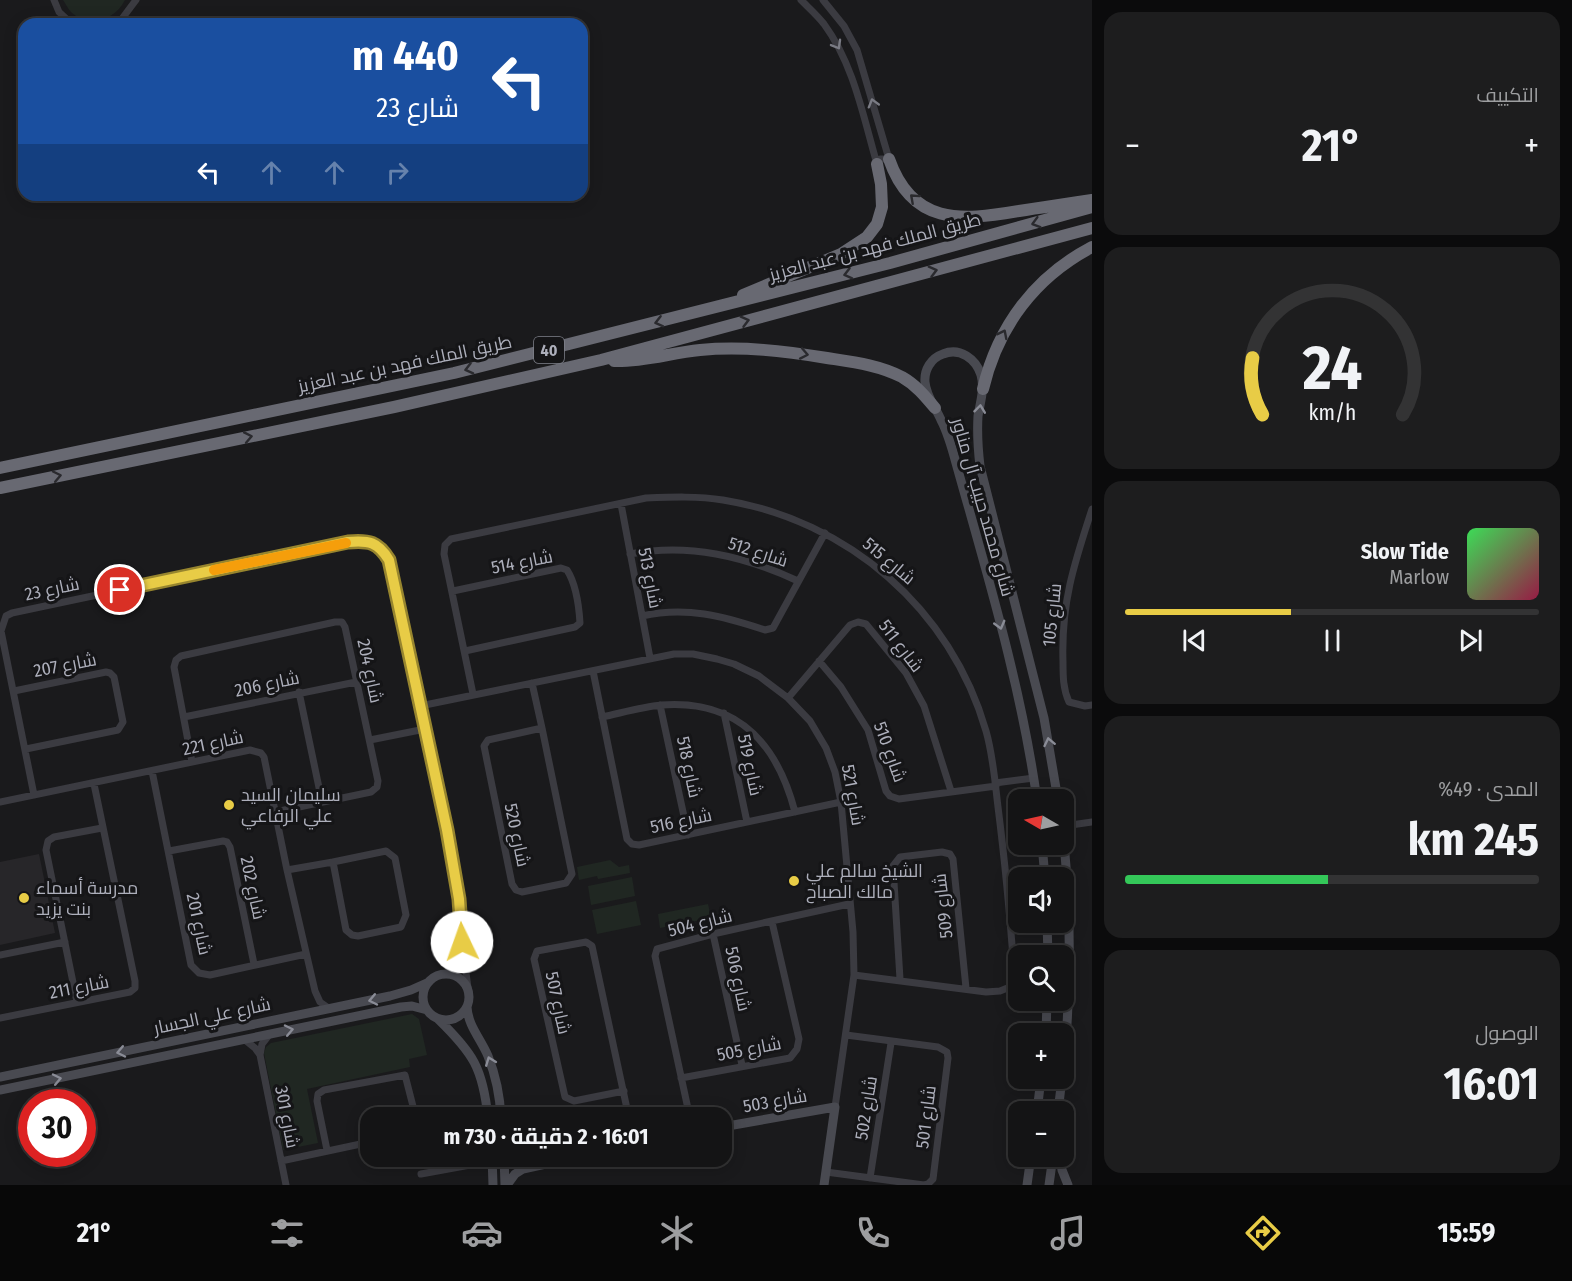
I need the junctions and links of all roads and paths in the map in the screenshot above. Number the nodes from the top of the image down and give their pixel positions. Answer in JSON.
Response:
{"nodes":[{"id":1,"x":54,"y":0,"type":"edge"},
{"id":2,"x":136,"y":0,"type":"edge"},
{"id":3,"x":801,"y":0,"type":"edge"},
{"id":4,"x":823,"y":0,"type":"edge"},
{"id":5,"x":66,"y":18,"type":"edge"},
{"id":6,"x":122,"y":18,"type":"edge"},
{"id":7,"x":867,"y":83,"type":"junction"},
{"id":8,"x":855,"y":87,"type":"junction"},
{"id":9,"x":883,"y":161,"type":"junction"},
{"id":10,"x":1092,"y":200,"type":"edge"},
{"id":11,"x":1092,"y":207,"type":"edge"},
{"id":12,"x":1092,"y":228,"type":"edge"},
{"id":13,"x":1092,"y":247,"type":"edge"},
{"id":14,"x":705,"y":311,"type":"junction"},
{"id":15,"x":601,"y":360,"type":"junction"},
{"id":16,"x":983,"y":389,"type":"junction"},
{"id":17,"x":935,"y":408,"type":"junction"},
{"id":18,"x":0,"y":468,"type":"edge"},
{"id":19,"x":0,"y":488,"type":"edge"},
{"id":20,"x":621,"y":504,"type":"junction"},
{"id":21,"x":1092,"y":509,"type":"edge"},
{"id":22,"x":825,"y":533,"type":"junction"},
{"id":23,"x":630,"y":554,"type":"junction"},
{"id":24,"x":798,"y":581,"type":"junction"},
{"id":25,"x":453,"y":591,"type":"junction"},
{"id":26,"x":642,"y":616,"type":"junction"},
{"id":27,"x":465,"y":651,"type":"junction"},
{"id":28,"x":650,"y":658,"type":"junction"},
{"id":29,"x":819,"y":662,"type":"junction"},
{"id":30,"x":593,"y":671,"type":"junction"},
{"id":31,"x":356,"y":682,"type":"junction"},
{"id":32,"x":532,"y":683,"type":"junction"},
{"id":33,"x":14,"y":691,"type":"junction"},
{"id":34,"x":299,"y":692,"type":"junction"},
{"id":35,"x":473,"y":694,"type":"junction"},
{"id":36,"x":788,"y":698,"type":"junction"},
{"id":37,"x":660,"y":705,"type":"junction"},
{"id":38,"x":1092,"y":705,"type":"edge"},
{"id":39,"x":420,"y":706,"type":"junction"},
{"id":40,"x":724,"y":713,"type":"junction"},
{"id":41,"x":184,"y":717,"type":"junction"},
{"id":42,"x":602,"y":717,"type":"junction"},
{"id":43,"x":542,"y":728,"type":"junction"},
{"id":44,"x":424,"y":729,"type":"junction"},
{"id":45,"x":370,"y":740,"type":"junction"},
{"id":46,"x":26,"y":749,"type":"junction"},
{"id":47,"x":192,"y":762,"type":"junction"},
{"id":48,"x":152,"y":771,"type":"junction"},
{"id":49,"x":1034,"y":778,"type":"junction"},
{"id":50,"x":94,"y":784,"type":"junction"},
{"id":51,"x":995,"y":785,"type":"junction"},
{"id":52,"x":1036,"y":789,"type":"edge"},
{"id":53,"x":1056,"y":789,"type":"edge"},
{"id":54,"x":951,"y":791,"type":"junction"},
{"id":55,"x":34,"y":795,"type":"junction"},
{"id":56,"x":0,"y":802,"type":"edge"},
{"id":57,"x":322,"y":802,"type":"junction"},
{"id":58,"x":841,"y":802,"type":"junction"},
{"id":59,"x":275,"y":812,"type":"junction"},
{"id":60,"x":795,"y":812,"type":"junction"},
{"id":61,"x":747,"y":822,"type":"junction"},
{"id":62,"x":1092,"y":822,"type":"edge"},
{"id":63,"x":1074,"y":825,"type":"edge"},
{"id":64,"x":102,"y":828,"type":"junction"},
{"id":65,"x":688,"y":835,"type":"junction"},
{"id":66,"x":169,"y":851,"type":"junction"},
{"id":67,"x":1065,"y":855,"type":"edge"},
{"id":68,"x":333,"y":862,"type":"junction"},
{"id":69,"x":287,"y":870,"type":"junction"},
{"id":70,"x":849,"y":904,"type":"junction"},
{"id":71,"x":772,"y":922,"type":"junction"},
{"id":72,"x":713,"y":934,"type":"junction"},
{"id":73,"x":65,"y":942,"type":"junction"},
{"id":74,"x":462,"y":942,"type":"junction"},
{"id":75,"x":306,"y":954,"type":"junction"},
{"id":76,"x":0,"y":955,"type":"edge"},
{"id":77,"x":254,"y":964,"type":"junction"},
{"id":78,"x":448,"y":974,"type":"junction"},
{"id":79,"x":854,"y":975,"type":"junction"},
{"id":80,"x":900,"y":980,"type":"junction"},
{"id":81,"x":429,"y":982,"type":"junction"},
{"id":82,"x":468,"y":988,"type":"junction"},
{"id":83,"x":966,"y":988,"type":"junction"},
{"id":84,"x":315,"y":991,"type":"junction"},
{"id":85,"x":77,"y":1002,"type":"junction"},
{"id":86,"x":467,"y":1007,"type":"junction"},
{"id":87,"x":330,"y":1009,"type":"junction"},
{"id":88,"x":427,"y":1010,"type":"junction"},
{"id":89,"x":308,"y":1014,"type":"junction"},
{"id":90,"x":0,"y":1018,"type":"edge"},
{"id":91,"x":438,"y":1018,"type":"junction"},
{"id":92,"x":1066,"y":1023,"type":"edge"},
{"id":93,"x":268,"y":1035,"type":"junction"},
{"id":94,"x":846,"y":1035,"type":"junction"},
{"id":95,"x":195,"y":1037,"type":"junction"},
{"id":96,"x":245,"y":1040,"type":"junction"},
{"id":97,"x":891,"y":1042,"type":"junction"},
{"id":98,"x":167,"y":1043,"type":"junction"},
{"id":99,"x":198,"y":1050,"type":"junction"},
{"id":100,"x":260,"y":1055,"type":"junction"},
{"id":101,"x":169,"y":1056,"type":"junction"},
{"id":102,"x":742,"y":1065,"type":"junction"},
{"id":103,"x":0,"y":1077,"type":"edge"},
{"id":104,"x":681,"y":1078,"type":"junction"},
{"id":105,"x":0,"y":1090,"type":"edge"},
{"id":106,"x":624,"y":1091,"type":"junction"},
{"id":107,"x":413,"y":1107,"type":"edge"},
{"id":108,"x":486,"y":1107,"type":"edge"},
{"id":109,"x":500,"y":1107,"type":"edge"},
{"id":110,"x":627,"y":1107,"type":"edge"},
{"id":111,"x":688,"y":1107,"type":"edge"},
{"id":112,"x":835,"y":1107,"type":"junction"},
{"id":113,"x":732,"y":1125,"type":"edge"},
{"id":114,"x":360,"y":1144,"type":"edge"},
{"id":115,"x":327,"y":1150,"type":"junction"},
{"id":116,"x":281,"y":1161,"type":"junction"},
{"id":117,"x":454,"y":1167,"type":"edge"},
{"id":118,"x":492,"y":1167,"type":"edge"},
{"id":119,"x":505,"y":1167,"type":"edge"},
{"id":120,"x":528,"y":1167,"type":"edge"},
{"id":121,"x":1029,"y":1167,"type":"edge"},
{"id":122,"x":1051,"y":1167,"type":"edge"},
{"id":123,"x":1062,"y":1167,"type":"edge"},
{"id":124,"x":826,"y":1172,"type":"junction"},
{"id":125,"x":421,"y":1174,"type":"dead end"},
{"id":126,"x":870,"y":1178,"type":"junction"},
{"id":127,"x":286,"y":1185,"type":"edge"},
{"id":128,"x":493,"y":1185,"type":"edge"},
{"id":129,"x":506,"y":1185,"type":"edge"},
{"id":130,"x":824,"y":1185,"type":"edge"},
{"id":131,"x":1027,"y":1185,"type":"edge"},
{"id":132,"x":1049,"y":1185,"type":"edge"},
{"id":133,"x":1068,"y":1185,"type":"edge"}],
"edges":[{"from":1,"to":5,"type":"street"},
{"from":2,"to":6,"type":"street"},
{"from":3,"to":8,"type":"street","one_way":true},
{"from":4,"to":7,"type":"street"},
{"from":7,"to":8,"type":"street"},
{"from":9,"to":7,"type":"street","one_way":true},
{"from":8,"to":9,"type":"street"},
{"from":10,"to":9,"type":"highway","one_way":true},
{"from":9,"to":14,"type":"highway"},
{"from":11,"to":14,"type":"highway","name":"طريق الملك فهد بن عبد العزيز","number":"40","one_way":true},
{"from":15,"to":12,"type":"highway","name":"طريق الملك فهد بن عبد العزيز","number":"40","one_way":true},
{"from":16,"to":13,"type":"highway","one_way":true},
{"from":14,"to":18,"type":"highway","name":"طريق الملك فهد بن عبد العزيز","number":"40","one_way":true},
{"from":15,"to":17,"type":"highway","one_way":true},
{"from":19,"to":15,"type":"highway","name":"طريق الملك فهد بن عبد العزيز","number":"40","one_way":true},
{"from":16,"to":17,"type":"street","name":"شارع محمد حبيب آل مناور"},
{"from":53,"to":16,"type":"street","name":"شارع محمد حبيب آل مناور","one_way":true},
{"from":17,"to":49,"type":"street","name":"شارع محمد حبيب آل مناور","one_way":true},
{"from":20,"to":22,"type":"street","name":"شارع 515"},
{"from":20,"to":23,"type":"street","name":"شارع 513"},
{"from":20,"to":25,"type":"street","name":"شارع 515"},
{"from":21,"to":38,"type":"street","name":"شارع 105"},
{"from":22,"to":24,"type":"street"},
{"from":22,"to":51,"type":"street","name":"شارع 515"},
{"from":23,"to":24,"type":"street","name":"شارع 512"},
{"from":23,"to":26,"type":"street","name":"شارع 513"},
{"from":24,"to":26,"type":"street","name":"شارع 512"},
{"from":25,"to":27,"type":"street","name":"شارع 515"},
{"from":25,"to":27,"type":"street","name":"شارع 514"},
{"from":26,"to":28,"type":"street","name":"شارع 513"},
{"from":27,"to":35,"type":"street","name":"شارع 515"},
{"from":28,"to":30,"type":"street","name":"شارع 521"},
{"from":28,"to":36,"type":"street","name":"شارع 521"},
{"from":29,"to":36,"type":"street","name":"شارع 511"},
{"from":29,"to":54,"type":"street","name":"شارع 510"},
{"from":29,"to":54,"type":"street","name":"شارع 511"},
{"from":30,"to":32,"type":"street","name":"شارع 521"},
{"from":30,"to":42,"type":"street","name":"شارع 516"},
{"from":31,"to":34,"type":"street","name":"شارع 206"},
{"from":31,"to":41,"type":"street","name":"شارع 204"},
{"from":31,"to":45,"type":"street","name":"شارع 204"},
{"from":32,"to":35,"type":"street","name":"شارع 521"},
{"from":32,"to":43,"type":"street","name":"شارع 520"},
{"from":33,"to":39,"type":"street","name":"شارع 23"},
{"from":33,"to":46,"type":"street","name":"شارع 23"},
{"from":33,"to":46,"type":"street","name":"شارع 207"},
{"from":34,"to":41,"type":"street","name":"شارع 206"},
{"from":34,"to":57,"type":"street"},
{"from":35,"to":39,"type":"street","name":"شارع 521"},
{"from":36,"to":58,"type":"street","name":"شارع 521"},
{"from":37,"to":40,"type":"street"},
{"from":37,"to":42,"type":"street"},
{"from":37,"to":65,"type":"street","name":"شارع 518"},
{"from":39,"to":44,"type":"street","name":"شارع 23"},
{"from":40,"to":60,"type":"street"},
{"from":40,"to":61,"type":"street","name":"شارع 519"},
{"from":41,"to":47,"type":"street","name":"شارع 204"},
{"from":42,"to":65,"type":"street","name":"شارع 516"},
{"from":43,"to":43,"type":"street","name":"شارع 520"},
{"from":44,"to":45,"type":"street"},
{"from":44,"to":74,"type":"street","name":"شارع 23"},
{"from":45,"to":57,"type":"street","name":"شارع 204"},
{"from":46,"to":55,"type":"street","name":"شارع 23"},
{"from":47,"to":48,"type":"street","name":"شارع 221"},
{"from":47,"to":59,"type":"street","name":"شارع 221"},
{"from":48,"to":50,"type":"street","name":"شارع 221"},
{"from":48,"to":66,"type":"street","name":"شارع 201"},
{"from":49,"to":51,"type":"street","name":"شارع 510"},
{"from":49,"to":52,"type":"street","name":"شارع محمد حبيب آل مناور"},
{"from":50,"to":55,"type":"street","name":"شارع 221"},
{"from":50,"to":64,"type":"street","name":"شارع 211"},
{"from":51,"to":54,"type":"street","name":"شارع 510"},
{"from":51,"to":83,"type":"street","name":"شارع 515"},
{"from":55,"to":56,"type":"street","name":"شارع 221"},
{"from":57,"to":59,"type":"street","name":"شارع 204"},
{"from":58,"to":60,"type":"street","name":"شارع 516"},
{"from":58,"to":70,"type":"street","name":"شارع 521"},
{"from":59,"to":69,"type":"street","name":"شارع 221"},
{"from":60,"to":61,"type":"street","name":"شارع 516"},
{"from":61,"to":65,"type":"street","name":"شارع 516"},
{"from":62,"to":63,"type":"street"},
{"from":64,"to":73,"type":"street"},
{"from":64,"to":85,"type":"street","name":"شارع 211"},
{"from":66,"to":77,"type":"street","name":"شارع 201"},
{"from":66,"to":77,"type":"street","name":"شارع 202"},
{"from":67,"to":92,"type":"street"},
{"from":68,"to":68,"type":"street"},
{"from":68,"to":69,"type":"street"},
{"from":69,"to":75,"type":"street","name":"شارع 221"},
{"from":70,"to":71,"type":"street","name":"شارع 504"},
{"from":70,"to":79,"type":"street","name":"شارع 521"},
{"from":71,"to":72,"type":"street","name":"شارع 504"},
{"from":71,"to":102,"type":"street","name":"شارع 505"},
{"from":72,"to":102,"type":"street","name":"شارع 506"},
{"from":72,"to":104,"type":"street","name":"شارع 504"},
{"from":73,"to":76,"type":"street"},
{"from":73,"to":85,"type":"street"},
{"from":74,"to":78,"type":"street","name":"شارع 23"},
{"from":74,"to":82,"type":"street","name":"شارع 23"},
{"from":75,"to":77,"type":"street","name":"شارع 201"},
{"from":75,"to":84,"type":"street","name":"شارع 221"},
{"from":78,"to":81,"type":"street"},
{"from":78,"to":82,"type":"street"},
{"from":79,"to":80,"type":"street","name":"شارع 515"},
{"from":79,"to":94,"type":"street","name":"شارع 521"},
{"from":80,"to":83,"type":"street","name":"شارع 515"},
{"from":80,"to":83,"type":"street","name":"شارع 509"},
{"from":81,"to":87,"type":"street","name":"شارع علي الجسار","one_way":true},
{"from":81,"to":88,"type":"street"},
{"from":82,"to":86,"type":"street"},
{"from":84,"to":87,"type":"street","name":"شارع 221"},
{"from":84,"to":89,"type":"street"},
{"from":85,"to":90,"type":"street","name":"شارع 211"},
{"from":86,"to":91,"type":"street"},
{"from":109,"to":86,"type":"street","one_way":true},
{"from":87,"to":89,"type":"street","name":"شارع علي الجسار"},
{"from":88,"to":91,"type":"street"},
{"from":93,"to":88,"type":"street","name":"شارع علي الجسار","one_way":true},
{"from":89,"to":95,"type":"street","name":"شارع علي الجسار"},
{"from":91,"to":108,"type":"street"},
{"from":93,"to":96,"type":"street","name":"شارع علي الجسار"},
{"from":93,"to":100,"type":"street"},
{"from":94,"to":97,"type":"street","name":"شارع 501"},
{"from":94,"to":112,"type":"street","name":"شارع 521"},
{"from":95,"to":98,"type":"street","name":"شارع علي الجسار"},
{"from":95,"to":99,"type":"street"},
{"from":96,"to":99,"type":"street","name":"شارع علي الجسار"},
{"from":96,"to":100,"type":"street"},
{"from":97,"to":126,"type":"street","name":"شارع 502"},
{"from":97,"to":126,"type":"street","name":"شارع 501"},
{"from":98,"to":101,"type":"street"},
{"from":98,"to":103,"type":"street","name":"شارع علي الجسار","one_way":true},
{"from":99,"to":101,"type":"street","name":"شارع علي الجسار"},
{"from":100,"to":116,"type":"street","name":"شارع 301"},
{"from":105,"to":101,"type":"street","name":"شارع علي الجسار","one_way":true},
{"from":102,"to":104,"type":"street","name":"شارع 505"},
{"from":104,"to":111,"type":"street","name":"شارع 504"},
{"from":106,"to":106,"type":"street","name":"شارع 507"},
{"from":106,"to":110,"type":"street","name":"شارع 507"},
{"from":107,"to":115,"type":"street"},
{"from":112,"to":113,"type":"street","name":"شارع 503"},
{"from":112,"to":124,"type":"street","name":"شارع 521"},
{"from":114,"to":115,"type":"street"},
{"from":115,"to":116,"type":"street"},
{"from":116,"to":127,"type":"street","name":"شارع 301"},
{"from":117,"to":125,"type":"street"},
{"from":118,"to":128,"type":"street"},
{"from":119,"to":129,"type":"street"},
{"from":120,"to":129,"type":"street"},
{"from":121,"to":131,"type":"street"},
{"from":122,"to":132,"type":"street"},
{"from":123,"to":133,"type":"street"},
{"from":124,"to":126,"type":"street","name":"شارع 501"},
{"from":124,"to":130,"type":"street","name":"شارع 521"}]}
